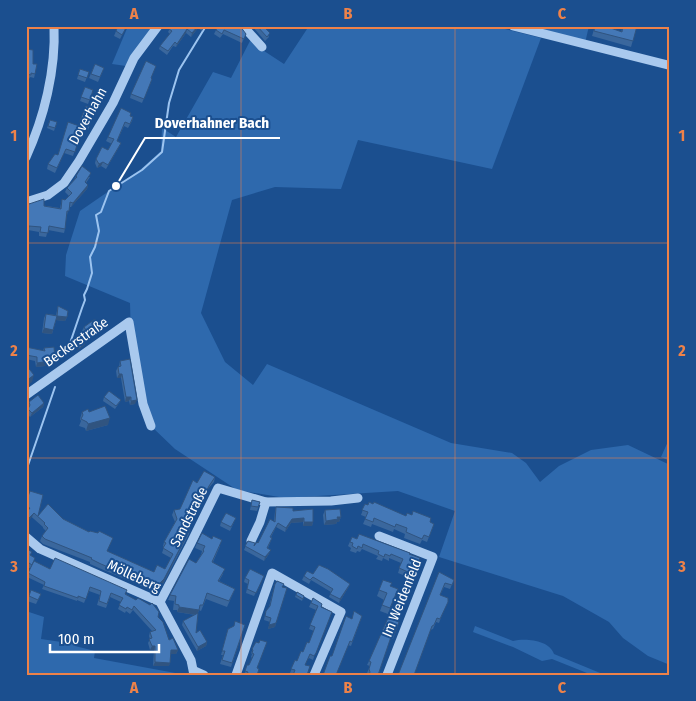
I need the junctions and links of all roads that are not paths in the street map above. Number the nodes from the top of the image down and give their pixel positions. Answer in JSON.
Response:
{"nodes":[{"id":1,"x":54,"y":26,"type":"edge"},
{"id":2,"x":158,"y":26,"type":"edge"},
{"id":3,"x":243,"y":26,"type":"edge"},
{"id":4,"x":513,"y":26,"type":"edge"},
{"id":5,"x":262,"y":47,"type":"dead end"},
{"id":6,"x":668,"y":65,"type":"dead end"},
{"id":7,"x":26,"y":158,"type":"edge"},
{"id":8,"x":26,"y":202,"type":"edge"},
{"id":9,"x":26,"y":395,"type":"edge"},
{"id":10,"x":151,"y":426,"type":"dead end"},
{"id":11,"x":358,"y":498,"type":"dead end"},
{"id":12,"x":266,"y":502,"type":"junction"},
{"id":13,"x":379,"y":536,"type":"dead end"},
{"id":14,"x":26,"y":537,"type":"edge"},
{"id":15,"x":251,"y":541,"type":"edge"},
{"id":16,"x":160,"y":602,"type":"junction"},
{"id":17,"x":195,"y":673,"type":"edge"},
{"id":18,"x":204,"y":675,"type":"edge"},
{"id":19,"x":236,"y":675,"type":"edge"},
{"id":20,"x":314,"y":675,"type":"edge"},
{"id":21,"x":387,"y":675,"type":"edge"}],
"edges":[{"from":1,"to":7,"type":"street"},
{"from":2,"to":8,"type":"street","name":"Doverhahn"},
{"from":3,"to":5,"type":"street"},
{"from":4,"to":6,"type":"street"},
{"from":9,"to":10,"type":"street","name":"Beckerstraße"},
{"from":11,"to":12,"type":"street","name":"Sandstraße"},
{"from":12,"to":15,"type":"street"},
{"from":12,"to":16,"type":"street","name":"Sandstraße"},
{"from":13,"to":21,"type":"street","name":"Im Weidenfeld"},
{"from":14,"to":16,"type":"street","name":"Mölleberg"},
{"from":16,"to":17,"type":"street","name":"Mölleberg"},
{"from":17,"to":18,"type":"street"},
{"from":19,"to":20,"type":"street"}]}
